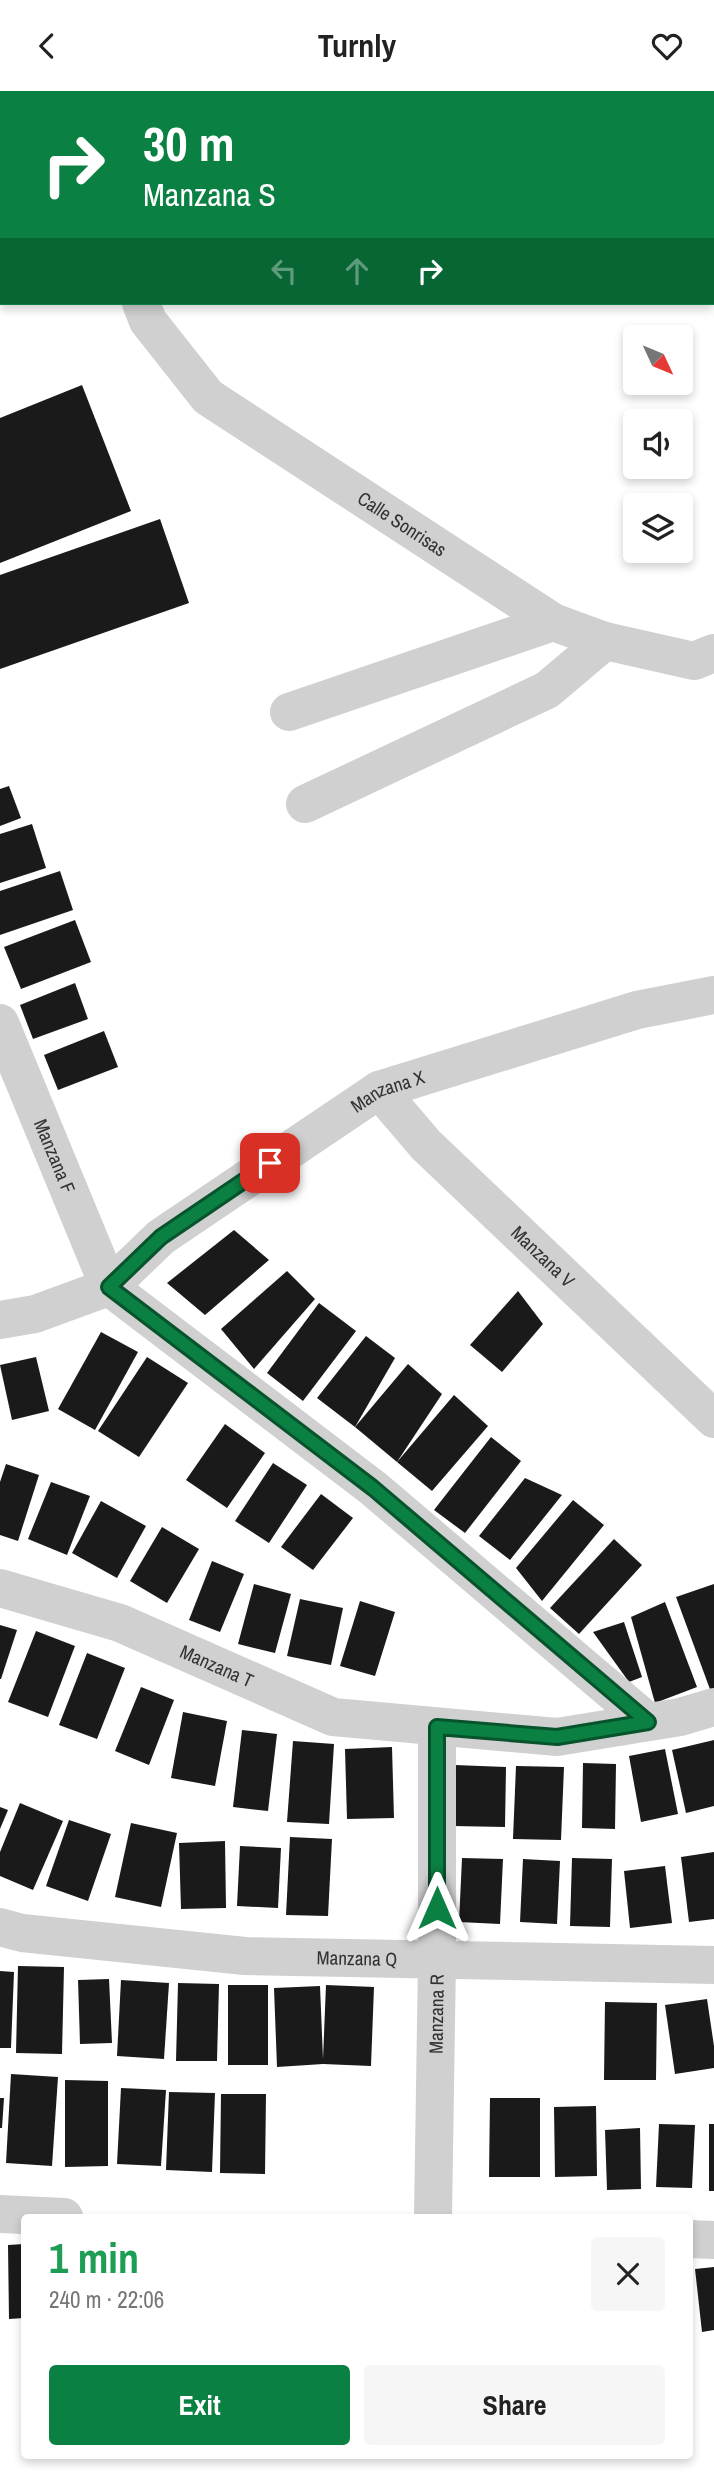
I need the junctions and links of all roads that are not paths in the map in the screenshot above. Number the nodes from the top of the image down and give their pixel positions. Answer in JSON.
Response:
{"nodes":[{"id":1,"x":142,"y":305,"type":"edge"},
{"id":2,"x":553,"y":622,"type":"junction"},
{"id":3,"x":605,"y":641,"type":"junction"},
{"id":4,"x":714,"y":653,"type":"edge"},
{"id":5,"x":289,"y":712,"type":"dead end"},
{"id":6,"x":305,"y":804,"type":"dead end"},
{"id":7,"x":714,"y":995,"type":"edge"},
{"id":8,"x":0,"y":1023,"type":"edge"},
{"id":9,"x":379,"y":1090,"type":"junction"},
{"id":10,"x":109,"y":1287,"type":"junction"},
{"id":11,"x":0,"y":1320,"type":"edge"},
{"id":12,"x":714,"y":1419,"type":"edge"},
{"id":13,"x":0,"y":1588,"type":"edge"},
{"id":14,"x":714,"y":1707,"type":"edge"},
{"id":15,"x":648,"y":1722,"type":"junction"},
{"id":16,"x":437,"y":1727,"type":"junction"},
{"id":17,"x":0,"y":1927,"type":"edge"},
{"id":18,"x":437,"y":1959,"type":"junction"},
{"id":19,"x":714,"y":1965,"type":"edge"},
{"id":20,"x":0,"y":2214,"type":"edge"},
{"id":21,"x":433,"y":2214,"type":"edge"},
{"id":22,"x":21,"y":2215,"type":"edge"},
{"id":23,"x":693,"y":2239,"type":"edge"},
{"id":24,"x":714,"y":2240,"type":"edge"}],
"edges":[{"from":1,"to":2,"type":"street","name":"Calle Sonrisas"},
{"from":2,"to":3,"type":"street","name":"Calle Sonrisas"},
{"from":2,"to":5,"type":"street"},
{"from":3,"to":4,"type":"street","name":"Calle Sonrisas"},
{"from":3,"to":6,"type":"street"},
{"from":7,"to":9,"type":"street","name":"Manzana X"},
{"from":8,"to":10,"type":"street","name":"Manzana F"},
{"from":9,"to":10,"type":"street","name":"Manzana X"},
{"from":9,"to":12,"type":"street","name":"Manzana V"},
{"from":10,"to":11,"type":"street"},
{"from":10,"to":15,"type":"street"},
{"from":13,"to":16,"type":"street","name":"Manzana T"},
{"from":14,"to":15,"type":"street","name":"Manzana T"},
{"from":15,"to":16,"type":"street","name":"Manzana T"},
{"from":16,"to":18,"type":"street","name":"Manzana R"},
{"from":17,"to":18,"type":"street","name":"Manzana Q"},
{"from":18,"to":19,"type":"street","name":"Manzana Q"},
{"from":18,"to":21,"type":"street","name":"Manzana R"},
{"from":20,"to":22,"type":"street"},
{"from":23,"to":24,"type":"street"}]}
